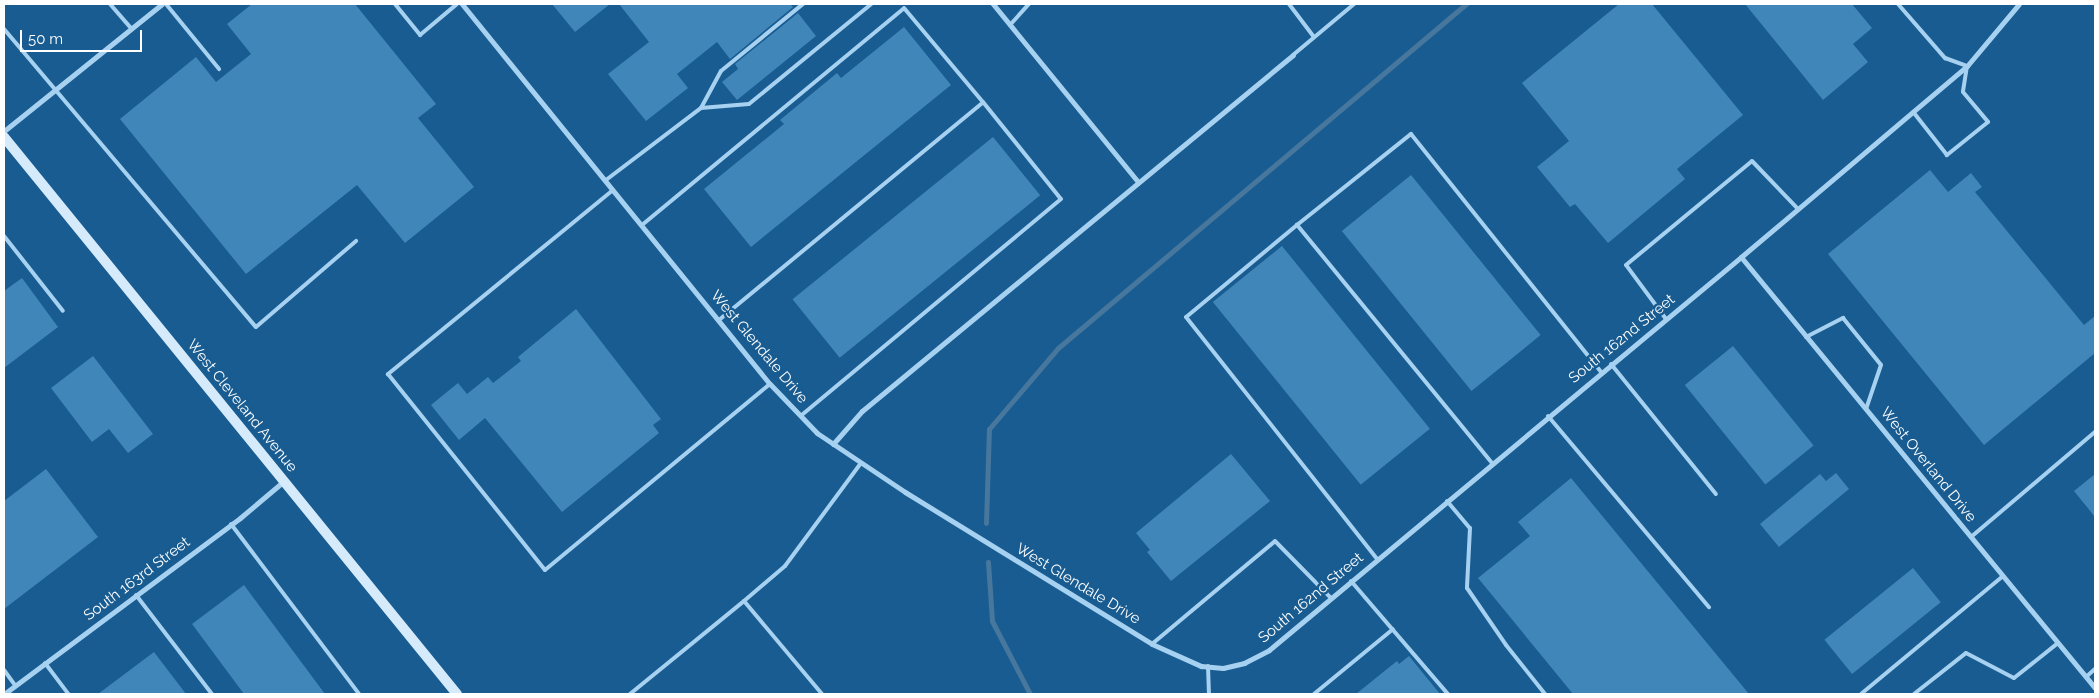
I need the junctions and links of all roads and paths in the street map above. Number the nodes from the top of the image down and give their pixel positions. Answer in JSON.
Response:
{"nodes":[{"id":1,"x":110,"y":4,"type":"edge"},
{"id":2,"x":162,"y":4,"type":"edge"},
{"id":3,"x":166,"y":4,"type":"edge"},
{"id":4,"x":395,"y":4,"type":"edge"},
{"id":5,"x":457,"y":4,"type":"edge"},
{"id":6,"x":462,"y":4,"type":"edge"},
{"id":7,"x":804,"y":4,"type":"edge"},
{"id":8,"x":871,"y":4,"type":"edge"},
{"id":9,"x":993,"y":4,"type":"edge"},
{"id":10,"x":1029,"y":4,"type":"edge"},
{"id":11,"x":1288,"y":4,"type":"edge"},
{"id":12,"x":1354,"y":4,"type":"edge"},
{"id":13,"x":1898,"y":4,"type":"edge"},
{"id":14,"x":2020,"y":4,"type":"edge"},
{"id":15,"x":1010,"y":25,"type":"junction"},
{"id":16,"x":4,"y":29,"type":"edge"},
{"id":17,"x":132,"y":29,"type":"junction"},
{"id":18,"x":1314,"y":37,"type":"junction"},
{"id":19,"x":1293,"y":55,"type":"joint"},
{"id":20,"x":1966,"y":66,"type":"junction"},
{"id":21,"x":219,"y":69,"type":"dead end"},
{"id":22,"x":54,"y":91,"type":"junction"},
{"id":23,"x":983,"y":102,"type":"junction"},
{"id":24,"x":701,"y":108,"type":"junction"},
{"id":25,"x":1914,"y":113,"type":"junction"},
{"id":26,"x":4,"y":131,"type":"edge"},
{"id":27,"x":4,"y":137,"type":"edge"},
{"id":28,"x":606,"y":180,"type":"junction"},
{"id":29,"x":1138,"y":182,"type":"junction"},
{"id":30,"x":613,"y":190,"type":"junction"},
{"id":31,"x":1798,"y":210,"type":"junction"},
{"id":32,"x":642,"y":225,"type":"junction"},
{"id":33,"x":1297,"y":225,"type":"junction"},
{"id":34,"x":4,"y":236,"type":"edge"},
{"id":35,"x":356,"y":241,"type":"dead end"},
{"id":36,"x":1741,"y":257,"type":"junction"},
{"id":37,"x":63,"y":311,"type":"dead end"},
{"id":38,"x":1666,"y":319,"type":"junction"},
{"id":39,"x":719,"y":320,"type":"junction"},
{"id":40,"x":1806,"y":337,"type":"junction"},
{"id":41,"x":1611,"y":364,"type":"junction"},
{"id":42,"x":1601,"y":372,"type":"junction"},
{"id":43,"x":770,"y":384,"type":"junction"},
{"id":44,"x":1866,"y":409,"type":"junction"},
{"id":45,"x":801,"y":416,"type":"junction"},
{"id":46,"x":1548,"y":416,"type":"junction"},
{"id":47,"x":2095,"y":432,"type":"edge"},
{"id":48,"x":833,"y":444,"type":"junction"},
{"id":49,"x":861,"y":463,"type":"junction"},
{"id":50,"x":1492,"y":463,"type":"junction"},
{"id":51,"x":284,"y":481,"type":"junction"},
{"id":52,"x":1716,"y":494,"type":"dead end"},
{"id":53,"x":1447,"y":501,"type":"junction"},
{"id":54,"x":231,"y":524,"type":"junction"},
{"id":55,"x":1970,"y":537,"type":"junction"},
{"id":56,"x":1377,"y":559,"type":"junction"},
{"id":57,"x":2003,"y":576,"type":"junction"},
{"id":58,"x":1351,"y":581,"type":"junction"},
{"id":59,"x":136,"y":595,"type":"junction"},
{"id":60,"x":1331,"y":598,"type":"junction"},
{"id":61,"x":744,"y":601,"type":"junction"},
{"id":62,"x":1709,"y":607,"type":"dead end"},
{"id":63,"x":1393,"y":630,"type":"junction"},
{"id":64,"x":2058,"y":643,"type":"junction"},
{"id":65,"x":1152,"y":644,"type":"junction"},
{"id":66,"x":45,"y":663,"type":"junction"},
{"id":67,"x":1208,"y":666,"type":"junction"},
{"id":68,"x":1223,"y":668,"type":"joint"},
{"id":69,"x":2095,"y":669,"type":"edge"},
{"id":70,"x":4,"y":670,"type":"edge"},
{"id":71,"x":2086,"y":677,"type":"junction"},
{"id":72,"x":15,"y":686,"type":"junction"},
{"id":73,"x":2095,"y":688,"type":"edge"},
{"id":74,"x":4,"y":694,"type":"edge"},
{"id":75,"x":68,"y":694,"type":"edge"},
{"id":76,"x":212,"y":694,"type":"edge"},
{"id":77,"x":359,"y":694,"type":"edge"},
{"id":78,"x":457,"y":694,"type":"edge"},
{"id":79,"x":630,"y":694,"type":"edge"},
{"id":80,"x":822,"y":694,"type":"edge"},
{"id":81,"x":1209,"y":694,"type":"edge"},
{"id":82,"x":1314,"y":694,"type":"edge"},
{"id":83,"x":1448,"y":694,"type":"edge"},
{"id":84,"x":1545,"y":694,"type":"edge"},
{"id":85,"x":1861,"y":694,"type":"edge"},
{"id":86,"x":1914,"y":694,"type":"edge"}],
"edges":[{"from":1,"to":17,"type":"lane"},
{"from":2,"to":17,"type":"street"},
{"from":3,"to":21,"type":"lane"},
{"from":4,"to":5,"type":"lane"},
{"from":6,"to":28,"type":"street","name":"West Glendale Drive"},
{"from":7,"to":24,"type":"lane"},
{"from":8,"to":24,"type":"lane"},
{"from":9,"to":15,"type":"street"},
{"from":10,"to":15,"type":"lane"},
{"from":11,"to":18,"type":"lane"},
{"from":12,"to":18,"type":"lane"},
{"from":13,"to":20,"type":"lane"},
{"from":14,"to":20,"type":"street","name":"South 162nd Street"},
{"from":15,"to":29,"type":"street"},
{"from":16,"to":22,"type":"lane"},
{"from":17,"to":22,"type":"street"},
{"from":18,"to":19,"type":"lane"},
{"from":19,"to":29,"type":"street"},
{"from":20,"to":25,"type":"street","name":"South 162nd Street"},
{"from":20,"to":25,"type":"lane"},
{"from":22,"to":26,"type":"street"},
{"from":22,"to":35,"type":"lane"},
{"from":23,"to":32,"type":"lane"},
{"from":23,"to":39,"type":"lane"},
{"from":23,"to":45,"type":"lane"},
{"from":24,"to":28,"type":"lane"},
{"from":25,"to":31,"type":"street","name":"South 162nd Street"},
{"from":27,"to":51,"type":"main road","name":"West Cleveland Avenue"},
{"from":28,"to":30,"type":"street","name":"West Glendale Drive"},
{"from":29,"to":48,"type":"street"},
{"from":30,"to":32,"type":"street","name":"West Glendale Drive"},
{"from":30,"to":43,"type":"lane"},
{"from":31,"to":36,"type":"street","name":"South 162nd Street"},
{"from":31,"to":38,"type":"lane"},
{"from":32,"to":39,"type":"street","name":"West Glendale Drive"},
{"from":33,"to":42,"type":"lane"},
{"from":33,"to":50,"type":"lane"},
{"from":33,"to":56,"type":"lane"},
{"from":34,"to":37,"type":"lane"},
{"from":36,"to":38,"type":"street","name":"South 162nd Street"},
{"from":36,"to":40,"type":"street","name":"West Overland Drive"},
{"from":38,"to":41,"type":"street","name":"South 162nd Street"},
{"from":39,"to":43,"type":"street","name":"West Glendale Drive"},
{"from":40,"to":44,"type":"street","name":"West Overland Drive"},
{"from":40,"to":44,"type":"lane"},
{"from":41,"to":42,"type":"street","name":"South 162nd Street"},
{"from":41,"to":52,"type":"lane"},
{"from":42,"to":46,"type":"street","name":"South 162nd Street"},
{"from":43,"to":45,"type":"street","name":"West Glendale Drive"},
{"from":44,"to":55,"type":"street","name":"West Overland Drive"},
{"from":45,"to":48,"type":"street","name":"West Glendale Drive"},
{"from":46,"to":50,"type":"street","name":"South 162nd Street"},
{"from":46,"to":62,"type":"lane"},
{"from":47,"to":55,"type":"lane"},
{"from":48,"to":49,"type":"street","name":"West Glendale Drive"},
{"from":49,"to":61,"type":"lane"},
{"from":49,"to":65,"type":"street","name":"West Glendale Drive"},
{"from":50,"to":53,"type":"street","name":"South 162nd Street"},
{"from":51,"to":54,"type":"street","name":"South 163rd Street"},
{"from":51,"to":78,"type":"main road","name":"West Cleveland Avenue"},
{"from":53,"to":56,"type":"street","name":"South 162nd Street"},
{"from":53,"to":84,"type":"lane"},
{"from":54,"to":59,"type":"street","name":"South 163rd Street"},
{"from":54,"to":77,"type":"lane"},
{"from":55,"to":57,"type":"street","name":"West Overland Drive"},
{"from":56,"to":58,"type":"street","name":"South 162nd Street"},
{"from":57,"to":64,"type":"street","name":"West Overland Drive"},
{"from":57,"to":85,"type":"lane"},
{"from":58,"to":60,"type":"street","name":"South 162nd Street"},
{"from":58,"to":63,"type":"lane"},
{"from":59,"to":66,"type":"street","name":"South 163rd Street"},
{"from":59,"to":76,"type":"lane"},
{"from":60,"to":65,"type":"lane"},
{"from":60,"to":68,"type":"street","name":"South 162nd Street"},
{"from":61,"to":79,"type":"lane"},
{"from":61,"to":80,"type":"lane"},
{"from":63,"to":82,"type":"lane"},
{"from":63,"to":83,"type":"lane"},
{"from":64,"to":71,"type":"street","name":"West Overland Drive"},
{"from":64,"to":86,"type":"lane"},
{"from":65,"to":67,"type":"street","name":"West Glendale Drive"},
{"from":66,"to":72,"type":"street","name":"South 163rd Street"},
{"from":66,"to":75,"type":"lane"},
{"from":67,"to":68,"type":"street","name":"West Glendale Drive"},
{"from":67,"to":81,"type":"lane"},
{"from":69,"to":71,"type":"lane"},
{"from":70,"to":72,"type":"lane"},
{"from":71,"to":73,"type":"street","name":"West Overland Drive"},
{"from":72,"to":74,"type":"street","name":"South 163rd Street"}]}
